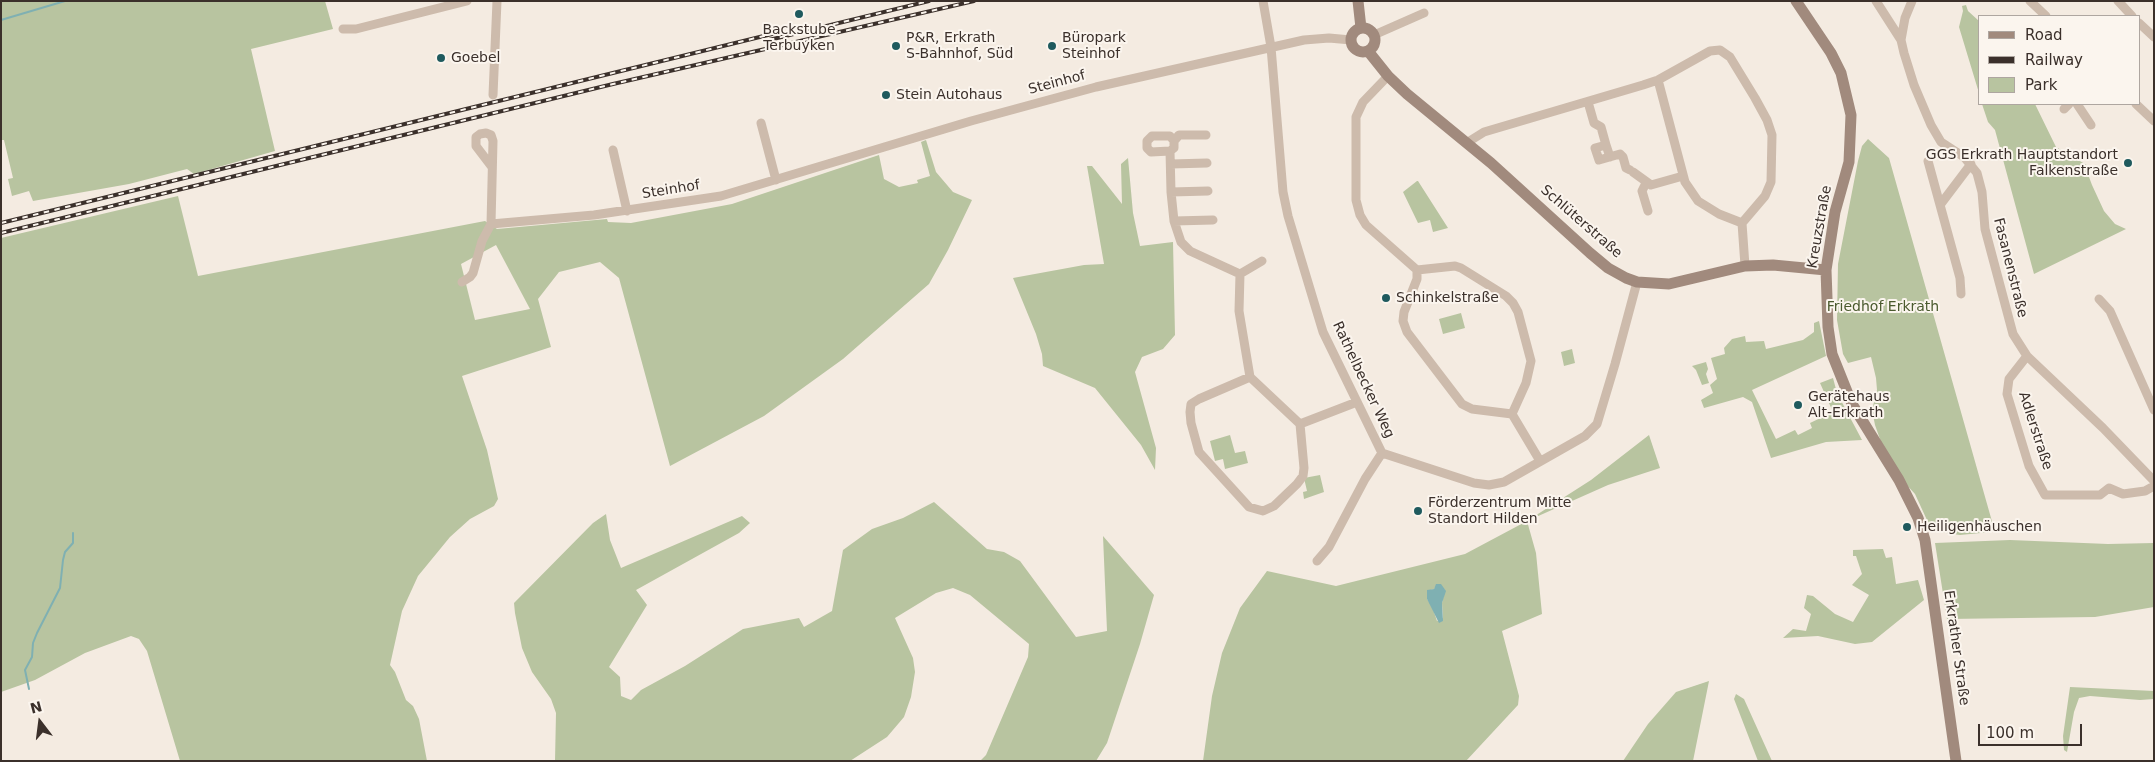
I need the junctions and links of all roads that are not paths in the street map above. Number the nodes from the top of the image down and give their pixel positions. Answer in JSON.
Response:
{"nodes":[{"id":1,"x":467,"y":1,"type":"edge"},
{"id":2,"x":496,"y":1,"type":"edge"},
{"id":3,"x":1264,"y":1,"type":"edge"},
{"id":4,"x":1358,"y":1,"type":"edge"},
{"id":5,"x":1796,"y":1,"type":"edge"},
{"id":6,"x":1876,"y":1,"type":"edge"},
{"id":7,"x":1912,"y":1,"type":"edge"},
{"id":8,"x":2030,"y":1,"type":"edge"},
{"id":9,"x":2118,"y":1,"type":"edge"},
{"id":10,"x":1424,"y":13,"type":"dead end"},
{"id":11,"x":2045,"y":15,"type":"edge"},
{"id":12,"x":2131,"y":15,"type":"edge"},
{"id":13,"x":1905,"y":18,"type":"junction"},
{"id":14,"x":1889,"y":20,"type":"junction"},
{"id":15,"x":2140,"y":24,"type":"edge"},
{"id":16,"x":1361,"y":28,"type":"junction"},
{"id":17,"x":343,"y":29,"type":"dead end"},
{"id":18,"x":1374,"y":35,"type":"junction"},
{"id":19,"x":2154,"y":37,"type":"edge"},
{"id":20,"x":1351,"y":40,"type":"junction"},
{"id":21,"x":1901,"y":40,"type":"junction"},
{"id":22,"x":1271,"y":47,"type":"junction"},
{"id":23,"x":1368,"y":51,"type":"junction"},
{"id":24,"x":1388,"y":76,"type":"junction"},
{"id":25,"x":1658,"y":80,"type":"junction"},
{"id":26,"x":493,"y":95,"type":"dead end"},
{"id":27,"x":1588,"y":102,"type":"junction"},
{"id":28,"x":2078,"y":105,"type":"edge"},
{"id":29,"x":2137,"y":105,"type":"edge"},
{"id":30,"x":2154,"y":120,"type":"edge"},
{"id":31,"x":761,"y":123,"type":"dead end"},
{"id":32,"x":2091,"y":125,"type":"dead end"},
{"id":33,"x":1206,"y":135,"type":"dead end"},
{"id":34,"x":1174,"y":141,"type":"junction"},
{"id":35,"x":1468,"y":142,"type":"junction"},
{"id":36,"x":613,"y":150,"type":"dead end"},
{"id":37,"x":1170,"y":151,"type":"junction"},
{"id":38,"x":1928,"y":161,"type":"dead end"},
{"id":39,"x":1207,"y":163,"type":"dead end"},
{"id":40,"x":1171,"y":164,"type":"junction"},
{"id":41,"x":1970,"y":164,"type":"junction"},
{"id":42,"x":492,"y":167,"type":"dead end"},
{"id":43,"x":1683,"y":176,"type":"junction"},
{"id":44,"x":776,"y":180,"type":"junction"},
{"id":45,"x":1646,"y":183,"type":"junction"},
{"id":46,"x":1208,"y":191,"type":"dead end"},
{"id":47,"x":1171,"y":192,"type":"junction"},
{"id":48,"x":1940,"y":205,"type":"junction"},
{"id":49,"x":627,"y":210,"type":"junction"},
{"id":50,"x":1648,"y":211,"type":"dead end"},
{"id":51,"x":1213,"y":220,"type":"dead end"},
{"id":52,"x":1174,"y":221,"type":"junction"},
{"id":53,"x":491,"y":224,"type":"junction"},
{"id":54,"x":1742,"y":224,"type":"junction"},
{"id":55,"x":1262,"y":261,"type":"dead end"},
{"id":56,"x":1745,"y":266,"type":"junction"},
{"id":57,"x":1417,"y":270,"type":"junction"},
{"id":58,"x":1826,"y":270,"type":"junction"},
{"id":59,"x":1240,"y":274,"type":"junction"},
{"id":60,"x":462,"y":282,"type":"dead end"},
{"id":61,"x":1637,"y":282,"type":"junction"},
{"id":62,"x":1961,"y":294,"type":"dead end"},
{"id":63,"x":2099,"y":299,"type":"dead end"},
{"id":64,"x":2027,"y":356,"type":"junction"},
{"id":65,"x":1250,"y":377,"type":"junction"},
{"id":66,"x":1357,"y":402,"type":"junction"},
{"id":67,"x":2154,"y":410,"type":"edge"},
{"id":68,"x":1512,"y":414,"type":"junction"},
{"id":69,"x":1300,"y":424,"type":"junction"},
{"id":70,"x":1382,"y":454,"type":"junction"},
{"id":71,"x":1540,"y":460,"type":"junction"},
{"id":72,"x":2154,"y":481,"type":"edge"},
{"id":73,"x":2154,"y":486,"type":"edge"},
{"id":74,"x":1925,"y":540,"type":"joint"},
{"id":75,"x":1317,"y":561,"type":"dead end"},
{"id":76,"x":1956,"y":761,"type":"edge"}],
"edges":[{"from":1,"to":17,"type":"street"},
{"from":2,"to":26,"type":"street"},
{"from":3,"to":22,"type":"street","name":"Rathelbecker Weg"},
{"from":4,"to":16,"type":"main road"},
{"from":5,"to":58,"type":"main road","name":"Kreuzstraße"},
{"from":6,"to":14,"type":"street"},
{"from":7,"to":13,"type":"street","name":"Fasanenstraße"},
{"from":8,"to":11,"type":"street"},
{"from":9,"to":12,"type":"street"},
{"from":10,"to":18,"type":"street"},
{"from":13,"to":14,"type":"street"},
{"from":13,"to":21,"type":"street","name":"Fasanenstraße"},
{"from":14,"to":21,"type":"street"},
{"from":15,"to":19,"type":"street"},
{"from":16,"to":18,"type":"main road"},
{"from":16,"to":20,"type":"main road"},
{"from":18,"to":23,"type":"main road"},
{"from":20,"to":22,"type":"street","name":"Steinhof"},
{"from":20,"to":23,"type":"main road"},
{"from":21,"to":41,"type":"street","name":"Fasanenstraße"},
{"from":22,"to":44,"type":"street","name":"Steinhof"},
{"from":22,"to":66,"type":"street","name":"Rathelbecker Weg"},
{"from":23,"to":24,"type":"main road","name":"Schlüterstraße"},
{"from":24,"to":35,"type":"main road","name":"Schlüterstraße"},
{"from":24,"to":57,"type":"street"},
{"from":25,"to":27,"type":"street"},
{"from":25,"to":43,"type":"street"},
{"from":25,"to":54,"type":"street"},
{"from":27,"to":35,"type":"street"},
{"from":27,"to":45,"type":"street"},
{"from":28,"to":32,"type":"street"},
{"from":29,"to":30,"type":"street"},
{"from":31,"to":44,"type":"street"},
{"from":33,"to":34,"type":"street"},
{"from":34,"to":37,"type":"street"},
{"from":34,"to":37,"type":"street"},
{"from":35,"to":61,"type":"main road","name":"Schlüterstraße"},
{"from":36,"to":49,"type":"street","name":"Steinhof"},
{"from":37,"to":40,"type":"street"},
{"from":38,"to":48,"type":"street"},
{"from":39,"to":40,"type":"street"},
{"from":40,"to":47,"type":"street"},
{"from":41,"to":48,"type":"street"},
{"from":41,"to":64,"type":"street","name":"Fasanenstraße"},
{"from":42,"to":53,"type":"street"},
{"from":43,"to":45,"type":"street"},
{"from":43,"to":54,"type":"street"},
{"from":44,"to":49,"type":"street","name":"Steinhof"},
{"from":45,"to":50,"type":"street"},
{"from":46,"to":47,"type":"street"},
{"from":47,"to":52,"type":"street"},
{"from":48,"to":62,"type":"street"},
{"from":49,"to":53,"type":"street","name":"Steinhof"},
{"from":51,"to":52,"type":"street"},
{"from":52,"to":59,"type":"street"},
{"from":53,"to":60,"type":"street"},
{"from":54,"to":56,"type":"street"},
{"from":55,"to":59,"type":"street"},
{"from":56,"to":58,"type":"main road","name":"Schlüterstraße"},
{"from":56,"to":61,"type":"main road","name":"Schlüterstraße"},
{"from":57,"to":68,"type":"street"},
{"from":57,"to":68,"type":"street"},
{"from":58,"to":74,"type":"main road","name":"Kreuzstraße"},
{"from":59,"to":65,"type":"street"},
{"from":61,"to":71,"type":"street","name":"Rathelbecker Weg"},
{"from":63,"to":67,"type":"street"},
{"from":64,"to":72,"type":"street","name":"Fasanenstraße"},
{"from":64,"to":73,"type":"street","name":"Adlerstraße"},
{"from":65,"to":69,"type":"street"},
{"from":65,"to":69,"type":"street"},
{"from":66,"to":69,"type":"street"},
{"from":66,"to":70,"type":"street","name":"Rathelbecker Weg"},
{"from":68,"to":71,"type":"street"},
{"from":70,"to":71,"type":"street","name":"Rathelbecker Weg"},
{"from":70,"to":75,"type":"street"},
{"from":74,"to":76,"type":"main road","name":"Erkrather Straße"}]}
